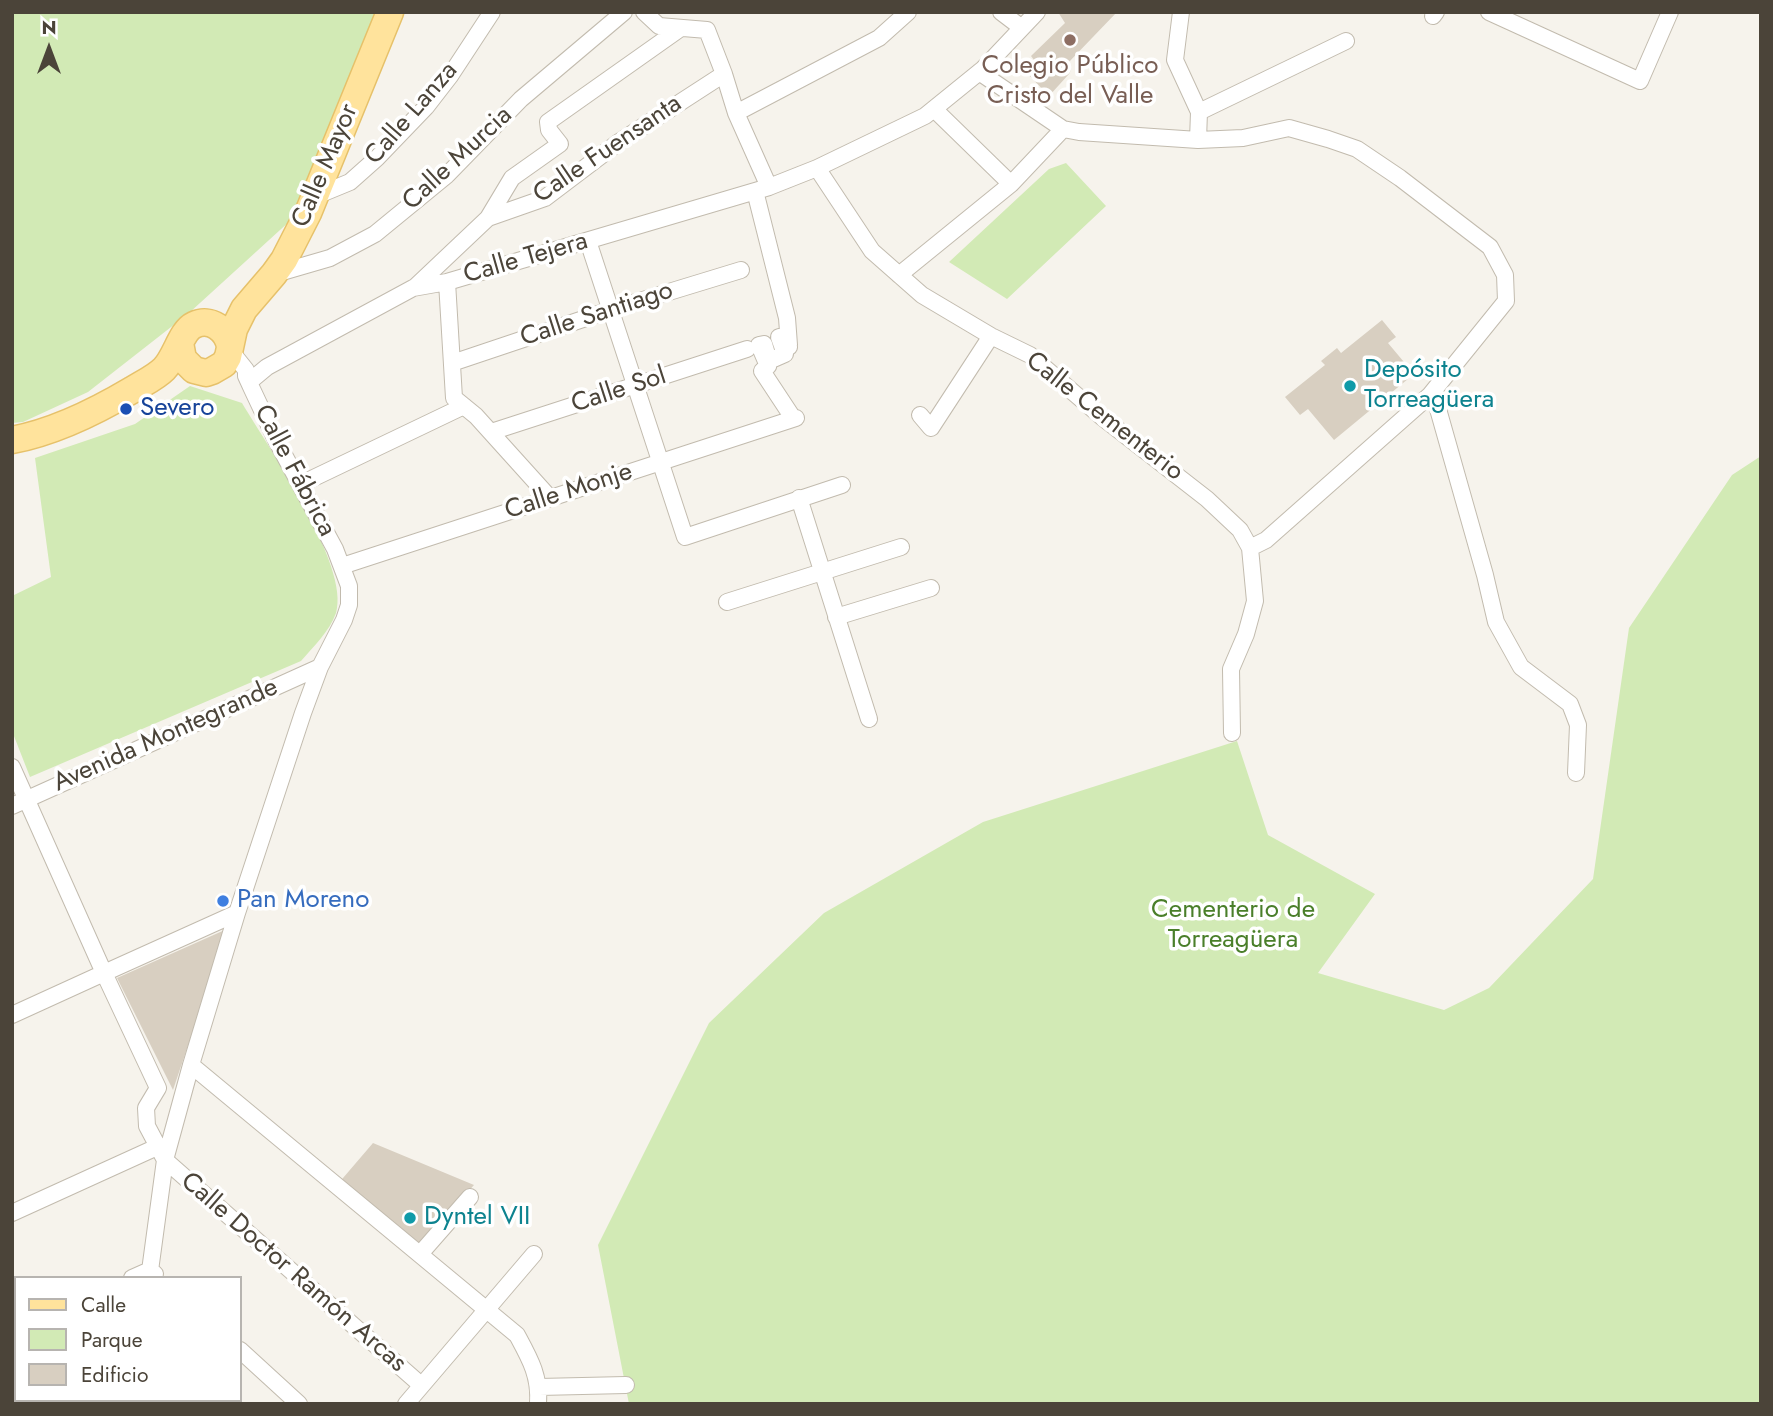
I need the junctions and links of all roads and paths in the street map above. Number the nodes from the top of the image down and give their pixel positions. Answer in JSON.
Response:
{"nodes":[{"id":1,"x":390,"y":12,"type":"edge"},
{"id":2,"x":492,"y":12,"type":"edge"},
{"id":3,"x":624,"y":12,"type":"edge"},
{"id":4,"x":644,"y":12,"type":"edge"},
{"id":5,"x":908,"y":12,"type":"edge"},
{"id":6,"x":1001,"y":12,"type":"edge"},
{"id":7,"x":1037,"y":12,"type":"edge"},
{"id":8,"x":1181,"y":12,"type":"edge"},
{"id":9,"x":1489,"y":12,"type":"edge"},
{"id":10,"x":1670,"y":12,"type":"edge"},
{"id":11,"x":681,"y":28,"type":"junction"},
{"id":12,"x":1022,"y":28,"type":"junction"},
{"id":13,"x":1346,"y":41,"type":"dead end"},
{"id":14,"x":979,"y":72,"type":"junction"},
{"id":15,"x":724,"y":74,"type":"junction"},
{"id":16,"x":934,"y":109,"type":"junction"},
{"id":17,"x":1199,"y":112,"type":"junction"},
{"id":18,"x":736,"y":113,"type":"junction"},
{"id":19,"x":1063,"y":129,"type":"junction"},
{"id":20,"x":1198,"y":140,"type":"junction"},
{"id":21,"x":817,"y":168,"type":"junction"},
{"id":22,"x":1011,"y":184,"type":"junction"},
{"id":23,"x":762,"y":189,"type":"junction"},
{"id":24,"x":316,"y":196,"type":"junction"},
{"id":25,"x":488,"y":218,"type":"junction"},
{"id":26,"x":588,"y":241,"type":"junction"},
{"id":27,"x":741,"y":270,"type":"dead end"},
{"id":28,"x":274,"y":274,"type":"junction"},
{"id":29,"x":900,"y":275,"type":"junction"},
{"id":30,"x":447,"y":282,"type":"junction"},
{"id":31,"x":413,"y":288,"type":"junction"},
{"id":32,"x":244,"y":309,"type":"junction"},
{"id":33,"x":610,"y":310,"type":"junction"},
{"id":34,"x":207,"y":323,"type":"junction"},
{"id":35,"x":991,"y":336,"type":"junction"},
{"id":36,"x":180,"y":343,"type":"junction"},
{"id":37,"x":230,"y":348,"type":"junction"},
{"id":38,"x":747,"y":349,"type":"dead end"},
{"id":39,"x":452,"y":363,"type":"junction"},
{"id":40,"x":200,"y":372,"type":"junction"},
{"id":41,"x":157,"y":375,"type":"junction"},
{"id":42,"x":248,"y":379,"type":"junction"},
{"id":43,"x":635,"y":386,"type":"junction"},
{"id":44,"x":1430,"y":396,"type":"junction"},
{"id":45,"x":464,"y":406,"type":"junction"},
{"id":46,"x":920,"y":415,"type":"dead end"},
{"id":47,"x":491,"y":432,"type":"junction"},
{"id":48,"x":12,"y":440,"type":"edge"},
{"id":49,"x":661,"y":462,"type":"junction"},
{"id":50,"x":301,"y":484,"type":"junction"},
{"id":51,"x":842,"y":485,"type":"dead end"},
{"id":52,"x":550,"y":498,"type":"junction"},
{"id":53,"x":799,"y":498,"type":"junction"},
{"id":54,"x":901,"y":547,"type":"dead end"},
{"id":55,"x":1250,"y":548,"type":"junction"},
{"id":56,"x":342,"y":566,"type":"junction"},
{"id":57,"x":822,"y":572,"type":"junction"},
{"id":58,"x":931,"y":588,"type":"dead end"},
{"id":59,"x":727,"y":602,"type":"dead end"},
{"id":60,"x":836,"y":617,"type":"junction"},
{"id":61,"x":320,"y":667,"type":"junction"},
{"id":62,"x":869,"y":719,"type":"dead end"},
{"id":63,"x":1232,"y":733,"type":"dead end"},
{"id":64,"x":12,"y":767,"type":"edge"},
{"id":65,"x":1576,"y":773,"type":"dead end"},
{"id":66,"x":20,"y":803,"type":"edge"},
{"id":67,"x":237,"y":914,"type":"junction"},
{"id":68,"x":104,"y":973,"type":"junction"},
{"id":69,"x":12,"y":1015,"type":"edge"},
{"id":70,"x":191,"y":1065,"type":"junction"},
{"id":71,"x":161,"y":1153,"type":"junction"},
{"id":72,"x":470,"y":1198,"type":"dead end"},
{"id":73,"x":12,"y":1213,"type":"edge"},
{"id":74,"x":420,"y":1254,"type":"junction"},
{"id":75,"x":534,"y":1254,"type":"dead end"},
{"id":76,"x":153,"y":1275,"type":"edge"},
{"id":77,"x":486,"y":1309,"type":"junction"},
{"id":78,"x":242,"y":1352,"type":"edge"},
{"id":79,"x":421,"y":1385,"type":"junction"},
{"id":80,"x":626,"y":1385,"type":"dead end"},
{"id":81,"x":538,"y":1396,"type":"edge"},
{"id":82,"x":299,"y":1404,"type":"edge"},
{"id":83,"x":406,"y":1404,"type":"edge"}],
"edges":[{"from":1,"to":24,"type":"main road","name":"Calle Mayor"},
{"from":2,"to":24,"type":"street","name":"Calle Lanza"},
{"from":3,"to":28,"type":"street","name":"Calle Murcia"},
{"from":4,"to":11,"type":"street"},
{"from":5,"to":18,"type":"street"},
{"from":6,"to":12,"type":"street"},
{"from":7,"to":12,"type":"street","name":"Calle Tejera"},
{"from":8,"to":17,"type":"street"},
{"from":9,"to":10,"type":"street"},
{"from":11,"to":15,"type":"street"},
{"from":11,"to":25,"type":"street"},
{"from":12,"to":14,"type":"street","name":"Calle Tejera"},
{"from":13,"to":17,"type":"street"},
{"from":14,"to":16,"type":"street","name":"Calle Tejera"},
{"from":14,"to":19,"type":"street"},
{"from":15,"to":18,"type":"street"},
{"from":15,"to":25,"type":"street","name":"Calle Fuensanta"},
{"from":16,"to":21,"type":"street","name":"Calle Tejera"},
{"from":16,"to":22,"type":"street"},
{"from":17,"to":20,"type":"street"},
{"from":18,"to":23,"type":"street"},
{"from":19,"to":20,"type":"street"},
{"from":19,"to":22,"type":"street"},
{"from":20,"to":44,"type":"street"},
{"from":21,"to":23,"type":"street","name":"Calle Tejera"},
{"from":21,"to":29,"type":"street","name":"Calle Cementerio"},
{"from":22,"to":29,"type":"street"},
{"from":23,"to":26,"type":"street","name":"Calle Tejera"},
{"from":23,"to":49,"type":"street","name":"Calle Monje"},
{"from":24,"to":28,"type":"main road","name":"Calle Mayor"},
{"from":25,"to":31,"type":"street"},
{"from":26,"to":30,"type":"street","name":"Calle Tejera"},
{"from":26,"to":33,"type":"street"},
{"from":27,"to":33,"type":"street","name":"Calle Santiago"},
{"from":28,"to":32,"type":"main road","name":"Calle Mayor"},
{"from":29,"to":35,"type":"street","name":"Calle Cementerio"},
{"from":30,"to":31,"type":"street","name":"Calle Tejera"},
{"from":30,"to":39,"type":"street"},
{"from":31,"to":42,"type":"street","name":"Calle Tejera"},
{"from":32,"to":34,"type":"main road","name":"Calle Mayor"},
{"from":32,"to":37,"type":"main road","name":"Calle Mayor"},
{"from":33,"to":39,"type":"street","name":"Calle Santiago"},
{"from":33,"to":43,"type":"street"},
{"from":34,"to":36,"type":"main road"},
{"from":34,"to":37,"type":"main road"},
{"from":35,"to":46,"type":"street"},
{"from":35,"to":55,"type":"street","name":"Calle Cementerio"},
{"from":36,"to":40,"type":"main road"},
{"from":36,"to":41,"type":"main road"},
{"from":37,"to":40,"type":"main road"},
{"from":37,"to":42,"type":"street","name":"Calle Fábrica"},
{"from":38,"to":43,"type":"street","name":"Calle Sol"},
{"from":39,"to":45,"type":"street"},
{"from":40,"to":41,"type":"main road"},
{"from":40,"to":42,"type":"street","name":"Calle Fábrica"},
{"from":41,"to":48,"type":"main road"},
{"from":42,"to":50,"type":"street","name":"Calle Fábrica"},
{"from":43,"to":47,"type":"street","name":"Calle Sol"},
{"from":43,"to":49,"type":"street"},
{"from":44,"to":55,"type":"street"},
{"from":44,"to":65,"type":"street"},
{"from":45,"to":47,"type":"street"},
{"from":45,"to":50,"type":"street"},
{"from":47,"to":52,"type":"street"},
{"from":49,"to":52,"type":"street","name":"Calle Monje"},
{"from":49,"to":53,"type":"street"},
{"from":50,"to":56,"type":"street","name":"Calle Fábrica"},
{"from":51,"to":53,"type":"street"},
{"from":52,"to":56,"type":"street","name":"Calle Monje"},
{"from":53,"to":57,"type":"street"},
{"from":54,"to":57,"type":"street"},
{"from":55,"to":63,"type":"street"},
{"from":56,"to":61,"type":"street","name":"Calle Fábrica"},
{"from":57,"to":59,"type":"street"},
{"from":57,"to":60,"type":"street"},
{"from":58,"to":60,"type":"street"},
{"from":60,"to":62,"type":"street"},
{"from":61,"to":66,"type":"street","name":"Avenida Montegrande"},
{"from":61,"to":67,"type":"street","name":"Calle Fábrica"},
{"from":64,"to":66,"type":"street"},
{"from":66,"to":68,"type":"street"},
{"from":67,"to":68,"type":"street"},
{"from":67,"to":70,"type":"street","name":"Calle Fábrica"},
{"from":68,"to":69,"type":"street"},
{"from":68,"to":71,"type":"street"},
{"from":70,"to":71,"type":"street","name":"Calle Fábrica"},
{"from":70,"to":74,"type":"street"},
{"from":71,"to":73,"type":"street"},
{"from":71,"to":76,"type":"street","name":"Calle Fábrica"},
{"from":71,"to":79,"type":"street","name":"Calle Doctor Ramón Arcas"},
{"from":72,"to":74,"type":"street"},
{"from":74,"to":77,"type":"street"},
{"from":75,"to":77,"type":"street"},
{"from":77,"to":79,"type":"street"},
{"from":77,"to":81,"type":"street"},
{"from":78,"to":82,"type":"street"},
{"from":79,"to":83,"type":"street"},
{"from":80,"to":81,"type":"street"}]}
